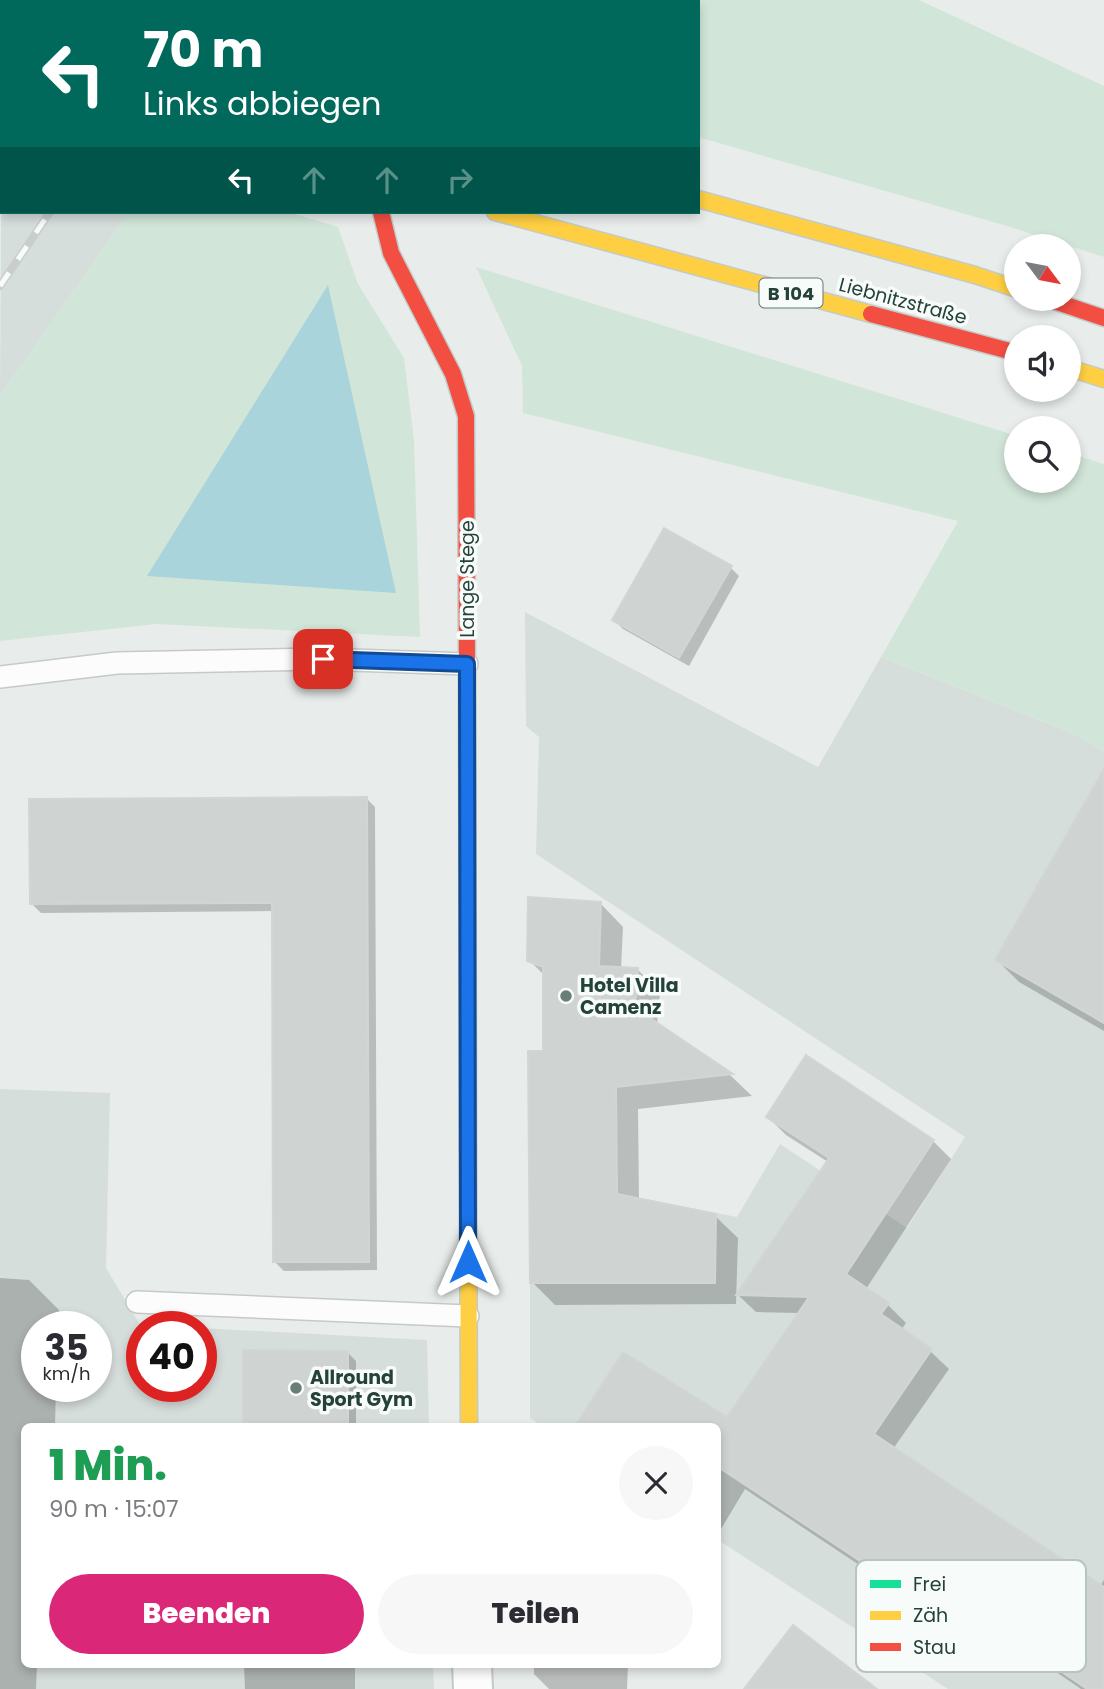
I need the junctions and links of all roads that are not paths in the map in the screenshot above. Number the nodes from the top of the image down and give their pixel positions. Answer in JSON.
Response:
{"nodes":[{"id":1,"x":700,"y":200,"type":"edge"},
{"id":2,"x":381,"y":214,"type":"edge"},
{"id":3,"x":502,"y":214,"type":"edge"},
{"id":4,"x":1004,"y":285,"type":"edge"},
{"id":5,"x":1082,"y":311,"type":"edge"},
{"id":6,"x":1104,"y":318,"type":"edge"},
{"id":7,"x":1004,"y":350,"type":"edge"},
{"id":8,"x":1081,"y":372,"type":"edge"},
{"id":9,"x":1104,"y":379,"type":"edge"},
{"id":10,"x":467,"y":664,"type":"junction"},
{"id":11,"x":0,"y":677,"type":"edge"},
{"id":12,"x":137,"y":1302,"type":"dead end"},
{"id":13,"x":468,"y":1316,"type":"junction"},
{"id":14,"x":469,"y":1423,"type":"edge"},
{"id":15,"x":472,"y":1668,"type":"edge"},
{"id":16,"x":473,"y":1689,"type":"edge"}],
"edges":[{"from":1,"to":4,"type":"street"},
{"from":2,"to":10,"type":"street","name":"Lange Stege"},
{"from":3,"to":7,"type":"street","name":"Liebnitzstraße","number":"B 104"},
{"from":5,"to":6,"type":"street"},
{"from":8,"to":9,"type":"street"},
{"from":10,"to":11,"type":"lane"},
{"from":10,"to":13,"type":"street","name":"Lange Stege"},
{"from":12,"to":13,"type":"lane"},
{"from":13,"to":14,"type":"street","name":"Lange Stege"},
{"from":15,"to":16,"type":"street"}]}
